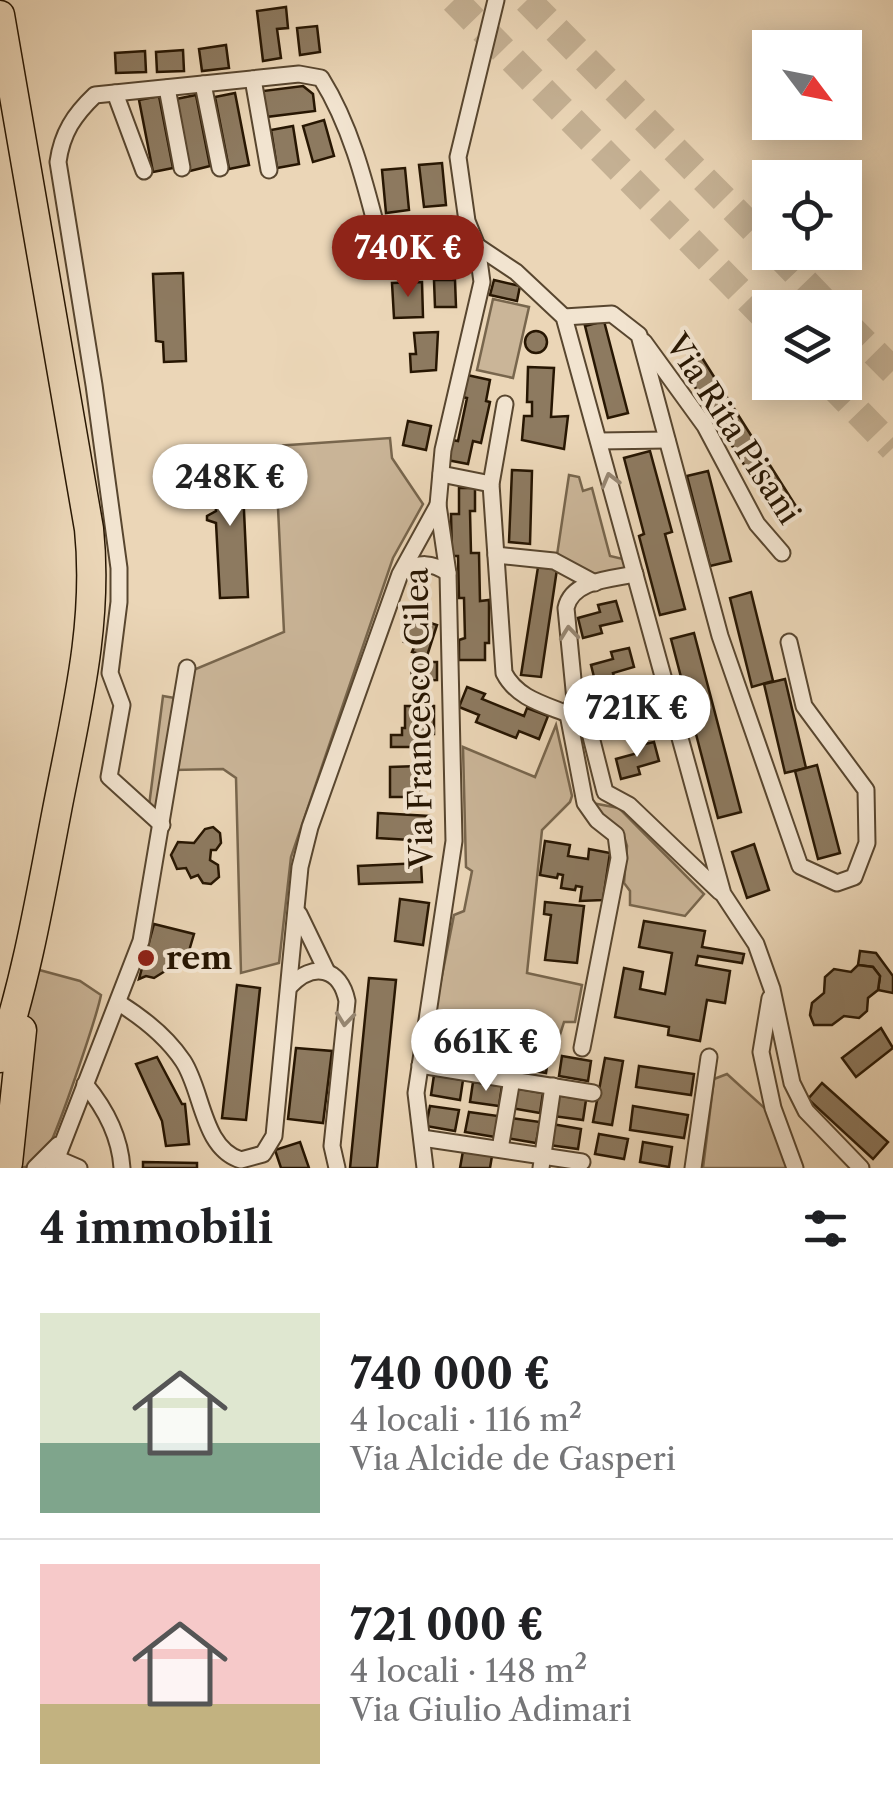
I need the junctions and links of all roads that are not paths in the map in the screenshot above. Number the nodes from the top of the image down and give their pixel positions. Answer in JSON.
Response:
{"nodes":[{"id":1,"x":496,"y":0,"type":"edge"},
{"id":2,"x":0,"y":15,"type":"edge"},
{"id":3,"x":253,"y":79,"type":"junction"},
{"id":4,"x":203,"y":84,"type":"junction"},
{"id":5,"x":166,"y":88,"type":"junction"},
{"id":6,"x":115,"y":93,"type":"junction"},
{"id":7,"x":0,"y":96,"type":"edge"},
{"id":8,"x":182,"y":168,"type":"dead end"},
{"id":9,"x":220,"y":168,"type":"dead end"},
{"id":10,"x":269,"y":170,"type":"dead end"},
{"id":11,"x":144,"y":172,"type":"dead end"},
{"id":12,"x":477,"y":246,"type":"junction"},
{"id":13,"x":386,"y":264,"type":"dead end"},
{"id":14,"x":564,"y":316,"type":"junction"},
{"id":15,"x":639,"y":335,"type":"junction"},
{"id":16,"x":505,"y":404,"type":"dead end"},
{"id":17,"x":667,"y":440,"type":"junction"},
{"id":18,"x":600,"y":441,"type":"junction"},
{"id":19,"x":442,"y":474,"type":"junction"},
{"id":20,"x":491,"y":484,"type":"junction"},
{"id":21,"x":438,"y":505,"type":"junction"},
{"id":22,"x":782,"y":552,"type":"dead end"},
{"id":23,"x":496,"y":555,"type":"junction"},
{"id":24,"x":400,"y":574,"type":"junction"},
{"id":25,"x":448,"y":574,"type":"junction"},
{"id":26,"x":635,"y":574,"type":"junction"},
{"id":27,"x":595,"y":583,"type":"junction"},
{"id":28,"x":789,"y":642,"type":"dead end"},
{"id":29,"x":186,"y":668,"type":"dead end"},
{"id":30,"x":576,"y":709,"type":"junction"},
{"id":31,"x":586,"y":792,"type":"junction"},
{"id":32,"x":605,"y":792,"type":"junction"},
{"id":33,"x":162,"y":826,"type":"junction"},
{"id":34,"x":723,"y":894,"type":"junction"},
{"id":35,"x":298,"y":910,"type":"junction"},
{"id":36,"x":30,"y":949,"type":"junction"},
{"id":37,"x":327,"y":972,"type":"junction"},
{"id":38,"x":290,"y":986,"type":"junction"},
{"id":39,"x":772,"y":989,"type":"junction"},
{"id":40,"x":119,"y":1004,"type":"junction"},
{"id":41,"x":0,"y":1024,"type":"edge"},
{"id":42,"x":582,"y":1048,"type":"dead end"},
{"id":43,"x":710,"y":1057,"type":"dead end"},
{"id":44,"x":0,"y":1058,"type":"edge"},
{"id":45,"x":420,"y":1065,"type":"junction"},
{"id":46,"x":512,"y":1078,"type":"junction"},
{"id":47,"x":86,"y":1084,"type":"junction"},
{"id":48,"x":553,"y":1086,"type":"junction"},
{"id":49,"x":593,"y":1092,"type":"dead end"},
{"id":50,"x":68,"y":1129,"type":"junction"},
{"id":51,"x":422,"y":1138,"type":"junction"},
{"id":52,"x":500,"y":1149,"type":"junction"},
{"id":53,"x":542,"y":1162,"type":"edge"},
{"id":54,"x":582,"y":1162,"type":"dead end"},
{"id":55,"x":56,"y":1164,"type":"edge"},
{"id":56,"x":21,"y":1165,"type":"edge"},
{"id":57,"x":79,"y":1168,"type":"edge"},
{"id":58,"x":122,"y":1168,"type":"edge"},
{"id":59,"x":336,"y":1168,"type":"edge"},
{"id":60,"x":425,"y":1168,"type":"edge"},
{"id":61,"x":694,"y":1168,"type":"edge"},
{"id":62,"x":795,"y":1168,"type":"edge"},
{"id":63,"x":861,"y":1168,"type":"edge"}],
"edges":[{"from":1,"to":12,"type":"street"},
{"from":2,"to":36,"type":"highway"},
{"from":3,"to":4,"type":"street"},
{"from":3,"to":10,"type":"street"},
{"from":3,"to":13,"type":"street"},
{"from":4,"to":5,"type":"street"},
{"from":4,"to":9,"type":"street"},
{"from":5,"to":6,"type":"street"},
{"from":5,"to":8,"type":"street"},
{"from":6,"to":11,"type":"street"},
{"from":6,"to":33,"type":"street"},
{"from":7,"to":41,"type":"highway"},
{"from":12,"to":14,"type":"street"},
{"from":12,"to":19,"type":"street"},
{"from":14,"to":15,"type":"street"},
{"from":14,"to":18,"type":"street"},
{"from":15,"to":17,"type":"street"},
{"from":15,"to":22,"type":"street","name":"Via Rita Pisani"},
{"from":16,"to":20,"type":"street"},
{"from":17,"to":18,"type":"street"},
{"from":17,"to":28,"type":"street"},
{"from":26,"to":18,"type":"street","one_way":true},
{"from":19,"to":20,"type":"street"},
{"from":19,"to":21,"type":"street"},
{"from":20,"to":23,"type":"street"},
{"from":21,"to":24,"type":"street"},
{"from":21,"to":25,"type":"street","name":"Via Francesco Cilea"},
{"from":23,"to":27,"type":"street"},
{"from":23,"to":30,"type":"street"},
{"from":24,"to":25,"type":"street"},
{"from":24,"to":35,"type":"street"},
{"from":25,"to":45,"type":"street","name":"Via Francesco Cilea"},
{"from":26,"to":27,"type":"street"},
{"from":26,"to":34,"type":"street"},
{"from":30,"to":27,"type":"street","one_way":true},
{"from":29,"to":33,"type":"street"},
{"from":30,"to":31,"type":"street"},
{"from":30,"to":32,"type":"street"},
{"from":31,"to":32,"type":"street"},
{"from":31,"to":42,"type":"street"},
{"from":32,"to":34,"type":"street"},
{"from":33,"to":40,"type":"street"},
{"from":34,"to":39,"type":"street"},
{"from":35,"to":37,"type":"street"},
{"from":35,"to":38,"type":"street"},
{"from":36,"to":44,"type":"highway"},
{"from":36,"to":56,"type":"highway"},
{"from":37,"to":38,"type":"street"},
{"from":37,"to":59,"type":"street","one_way":true},
{"from":38,"to":40,"type":"street"},
{"from":39,"to":62,"type":"street"},
{"from":39,"to":63,"type":"street"},
{"from":40,"to":47,"type":"street"},
{"from":43,"to":61,"type":"street"},
{"from":45,"to":46,"type":"street"},
{"from":45,"to":51,"type":"street","name":"Via Francesco Cilea"},
{"from":46,"to":48,"type":"street"},
{"from":46,"to":52,"type":"street"},
{"from":47,"to":50,"type":"street"},
{"from":47,"to":58,"type":"street"},
{"from":48,"to":49,"type":"street"},
{"from":48,"to":53,"type":"street"},
{"from":50,"to":55,"type":"street"},
{"from":50,"to":56,"type":"street"},
{"from":51,"to":52,"type":"street"},
{"from":51,"to":60,"type":"street","name":"Via Francesco Cilea"},
{"from":52,"to":53,"type":"street"},
{"from":53,"to":54,"type":"street"},
{"from":55,"to":57,"type":"street"}]}
